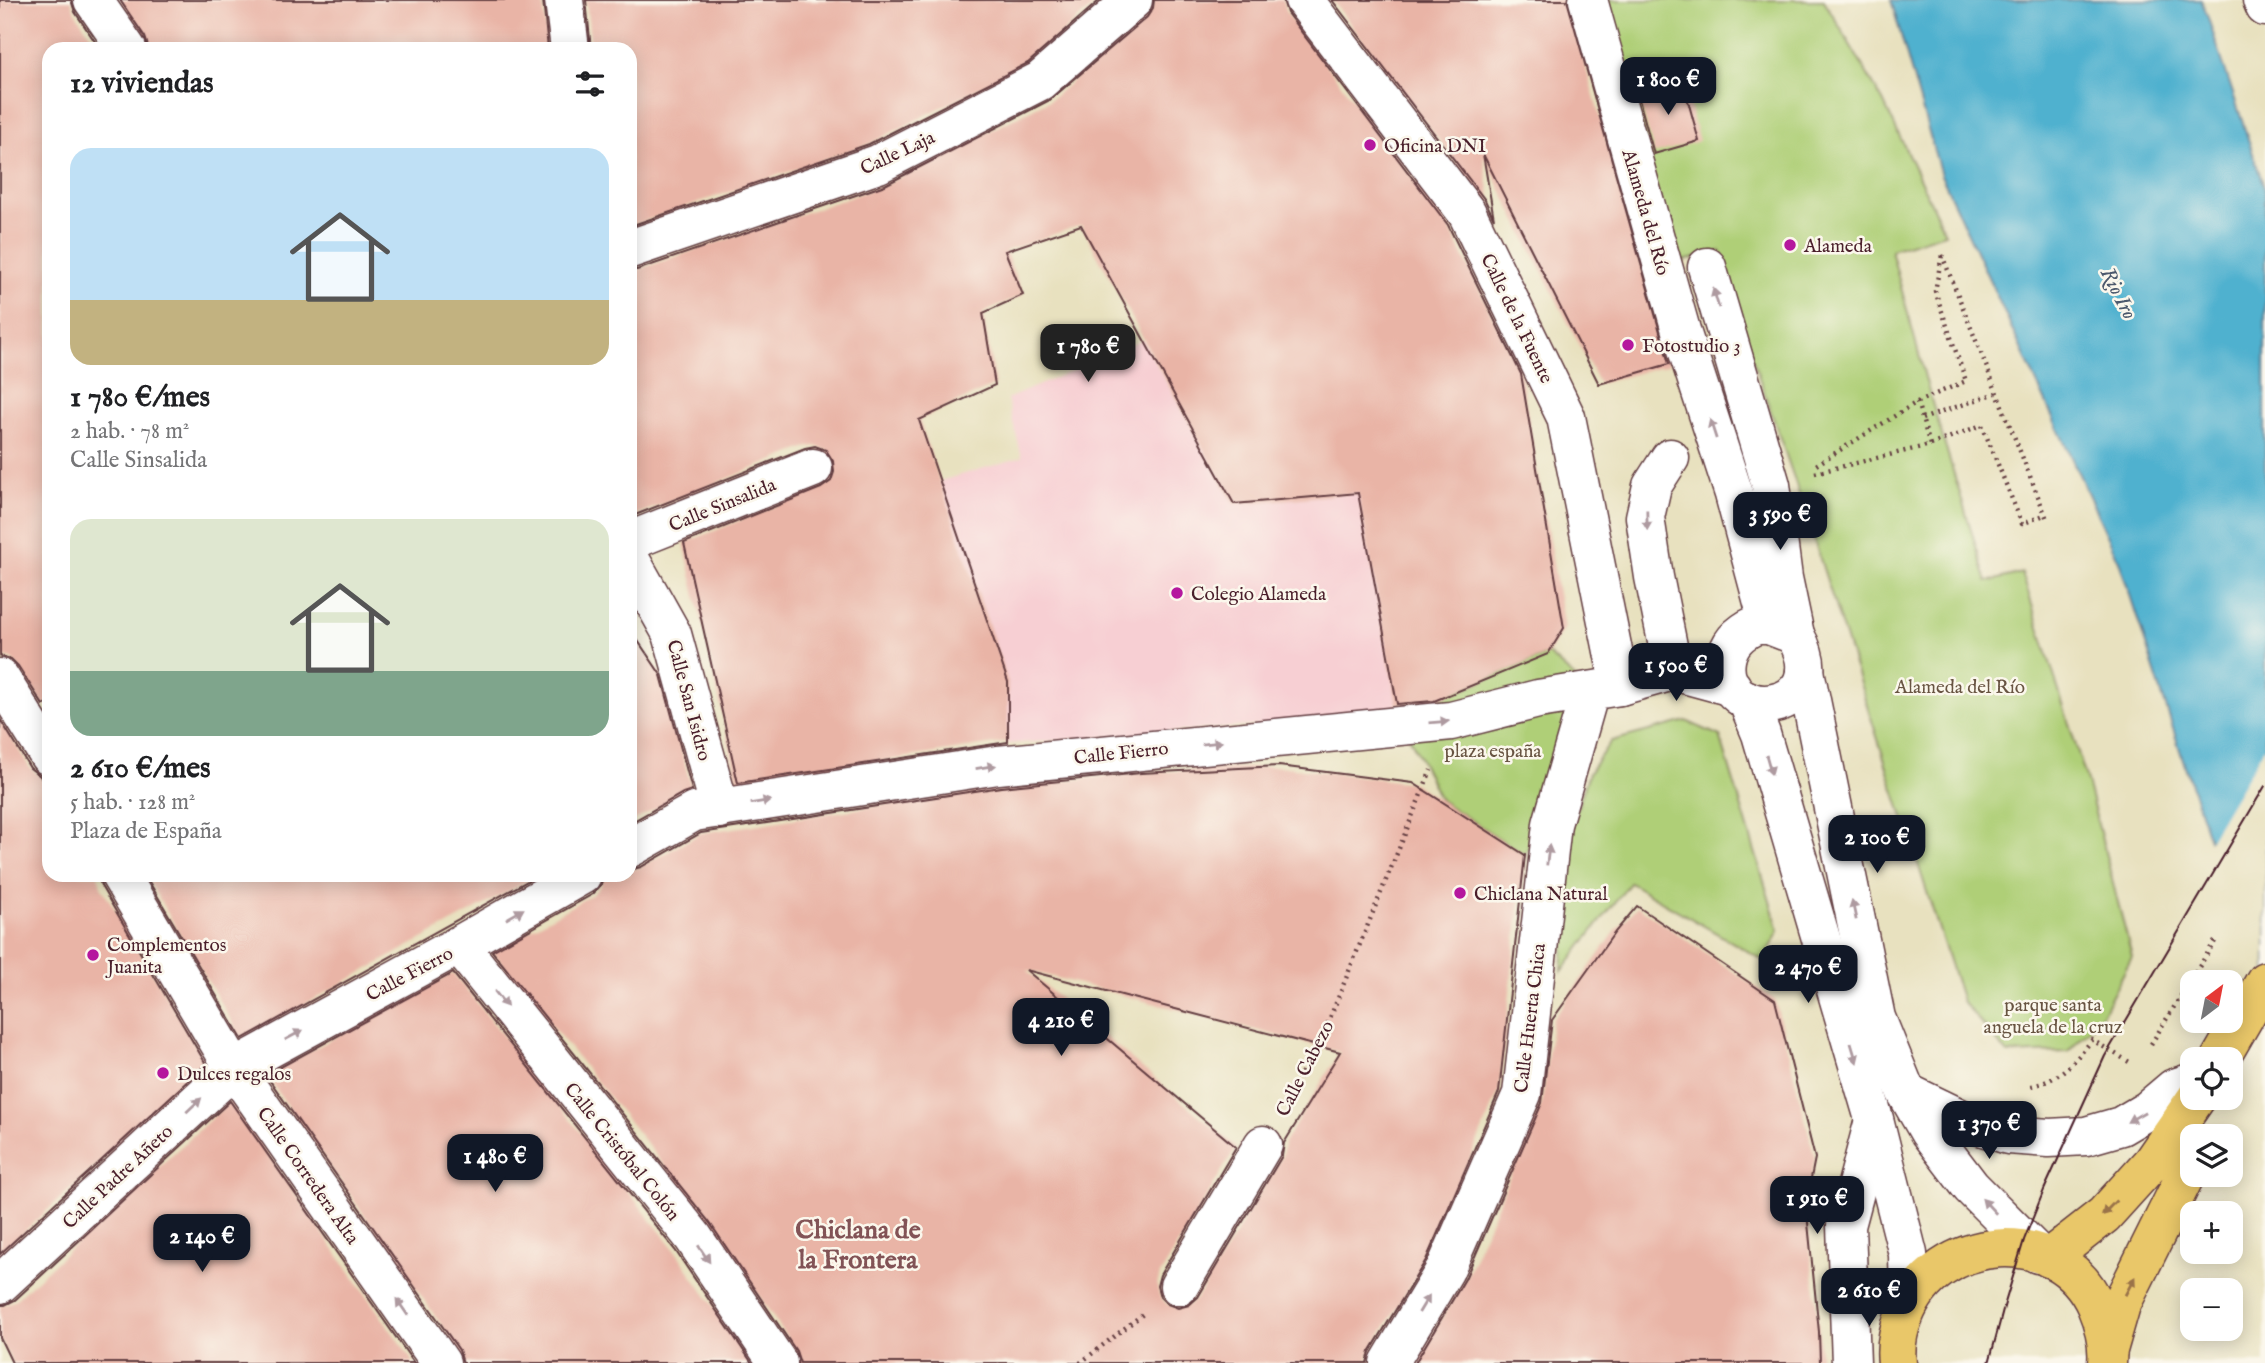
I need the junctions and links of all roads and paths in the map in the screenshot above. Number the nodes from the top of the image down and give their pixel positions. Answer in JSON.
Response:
{"nodes":[{"id":1,"x":93,"y":0,"type":"edge"},
{"id":2,"x":564,"y":0,"type":"edge"},
{"id":3,"x":1133,"y":0,"type":"edge"},
{"id":4,"x":1304,"y":0,"type":"edge"},
{"id":5,"x":1588,"y":0,"type":"edge"},
{"id":6,"x":2262,"y":0,"type":"edge"},
{"id":7,"x":2265,"y":7,"type":"edge"},
{"id":8,"x":123,"y":42,"type":"edge"},
{"id":9,"x":569,"y":42,"type":"edge"},
{"id":10,"x":637,"y":247,"type":"edge"},
{"id":11,"x":1707,"y":267,"type":"dead end"},
{"id":12,"x":1996,"y":393,"type":"junction"},
{"id":13,"x":1917,"y":402,"type":"junction"},
{"id":14,"x":1922,"y":419,"type":"junction"},
{"id":15,"x":1930,"y":445,"type":"junction"},
{"id":16,"x":1671,"y":458,"type":"dead end"},
{"id":17,"x":813,"y":468,"type":"dead end"},
{"id":18,"x":1783,"y":481,"type":"junction"},
{"id":19,"x":637,"y":538,"type":"edge"},
{"id":20,"x":637,"y":571,"type":"edge"},
{"id":21,"x":1782,"y":630,"type":"junction"},
{"id":22,"x":1673,"y":671,"type":"junction"},
{"id":23,"x":1805,"y":671,"type":"junction"},
{"id":24,"x":0,"y":678,"type":"edge"},
{"id":25,"x":1605,"y":689,"type":"junction"},
{"id":26,"x":1739,"y":693,"type":"junction"},
{"id":27,"x":1451,"y":721,"type":"junction"},
{"id":28,"x":42,"y":735,"type":"edge"},
{"id":29,"x":720,"y":809,"type":"junction"},
{"id":30,"x":637,"y":844,"type":"edge"},
{"id":31,"x":124,"y":882,"type":"edge"},
{"id":32,"x":570,"y":882,"type":"edge"},
{"id":33,"x":2217,"y":938,"type":"dead end"},
{"id":34,"x":459,"y":946,"type":"junction"},
{"id":35,"x":2265,"y":982,"type":"edge"},
{"id":36,"x":2227,"y":1047,"type":"edge"},
{"id":37,"x":2137,"y":1066,"type":"junction"},
{"id":38,"x":234,"y":1068,"type":"junction"},
{"id":39,"x":2180,"y":1085,"type":"edge"},
{"id":40,"x":2023,"y":1088,"type":"dead end"},
{"id":41,"x":1906,"y":1092,"type":"junction"},
{"id":42,"x":2180,"y":1093,"type":"edge"},
{"id":43,"x":2180,"y":1105,"type":"edge"},
{"id":44,"x":1874,"y":1119,"type":"junction"},
{"id":45,"x":1263,"y":1145,"type":"joint"},
{"id":46,"x":2180,"y":1186,"type":"edge"},
{"id":47,"x":2044,"y":1256,"type":"junction"},
{"id":48,"x":0,"y":1284,"type":"edge"},
{"id":49,"x":1179,"y":1286,"type":"joint"},
{"id":50,"x":1909,"y":1302,"type":"junction"},
{"id":51,"x":2108,"y":1357,"type":"edge"},
{"id":52,"x":441,"y":1363,"type":"edge"},
{"id":53,"x":778,"y":1363,"type":"edge"},
{"id":54,"x":1080,"y":1363,"type":"edge"},
{"id":55,"x":1390,"y":1363,"type":"edge"},
{"id":56,"x":1851,"y":1363,"type":"edge"},
{"id":57,"x":1897,"y":1363,"type":"edge"}],
"edges":[{"from":1,"to":8,"type":"street"},
{"from":2,"to":9,"type":"street"},
{"from":3,"to":10,"type":"street","name":"Calle Laja"},
{"from":4,"to":25,"type":"street","name":"Calle de la Fuente"},
{"from":21,"to":5,"type":"street","name":"Alameda del Río","one_way":true},
{"from":6,"to":7,"type":"street"},
{"from":18,"to":11,"type":"street","one_way":true},
{"from":12,"to":13,"type":"path"},
{"from":12,"to":14,"type":"path"},
{"from":12,"to":15,"type":"path"},
{"from":13,"to":14,"type":"path"},
{"from":13,"to":18,"type":"path"},
{"from":14,"to":15,"type":"path"},
{"from":15,"to":18,"type":"path"},
{"from":16,"to":22,"type":"street","one_way":true},
{"from":17,"to":19,"type":"street","name":"Calle Sinsalida"},
{"from":18,"to":21,"type":"street"},
{"from":20,"to":29,"type":"street","name":"Calle San Isidro"},
{"from":21,"to":23,"type":"street"},
{"from":21,"to":26,"type":"street"},
{"from":22,"to":25,"type":"street","name":"Calle Fierro"},
{"from":22,"to":26,"type":"street"},
{"from":23,"to":26,"type":"street"},
{"from":41,"to":23,"type":"street","one_way":true},
{"from":24,"to":28,"type":"street"},
{"from":25,"to":27,"type":"street","name":"Calle Fierro"},
{"from":55,"to":25,"type":"street","name":"Calle Huerta Chica","one_way":true},
{"from":26,"to":44,"type":"street","one_way":true},
{"from":29,"to":27,"type":"street","name":"Calle Fierro","one_way":true},
{"from":27,"to":45,"type":"path","name":"Calle Cabezo"},
{"from":29,"to":30,"type":"street","name":"Calle Fierro"},
{"from":31,"to":38,"type":"street","name":"Calle Corredera Alta"},
{"from":34,"to":32,"type":"street","name":"Calle Fierro","one_way":true},
{"from":33,"to":37,"type":"path"},
{"from":38,"to":34,"type":"street","name":"Calle Fierro","one_way":true},
{"from":34,"to":53,"type":"street","name":"Calle Cristóbal Colón","one_way":true},
{"from":35,"to":36,"type":"main road"},
{"from":37,"to":39,"type":"path"},
{"from":37,"to":40,"type":"path"},
{"from":48,"to":38,"type":"street","name":"Calle Padre Añeto","one_way":true},
{"from":52,"to":38,"type":"street","name":"Calle Corredera Alta","one_way":true},
{"from":42,"to":41,"type":"street","one_way":true},
{"from":47,"to":41,"type":"street","one_way":true},
{"from":43,"to":47,"type":"main road","one_way":true},
{"from":44,"to":50,"type":"street"},
{"from":44,"to":56,"type":"street"},
{"from":45,"to":49,"type":"street"},
{"from":51,"to":46,"type":"main road","one_way":true},
{"from":47,"to":50,"type":"main road"},
{"from":47,"to":51,"type":"main road"},
{"from":49,"to":54,"type":"path"},
{"from":50,"to":57,"type":"main road"}]}
